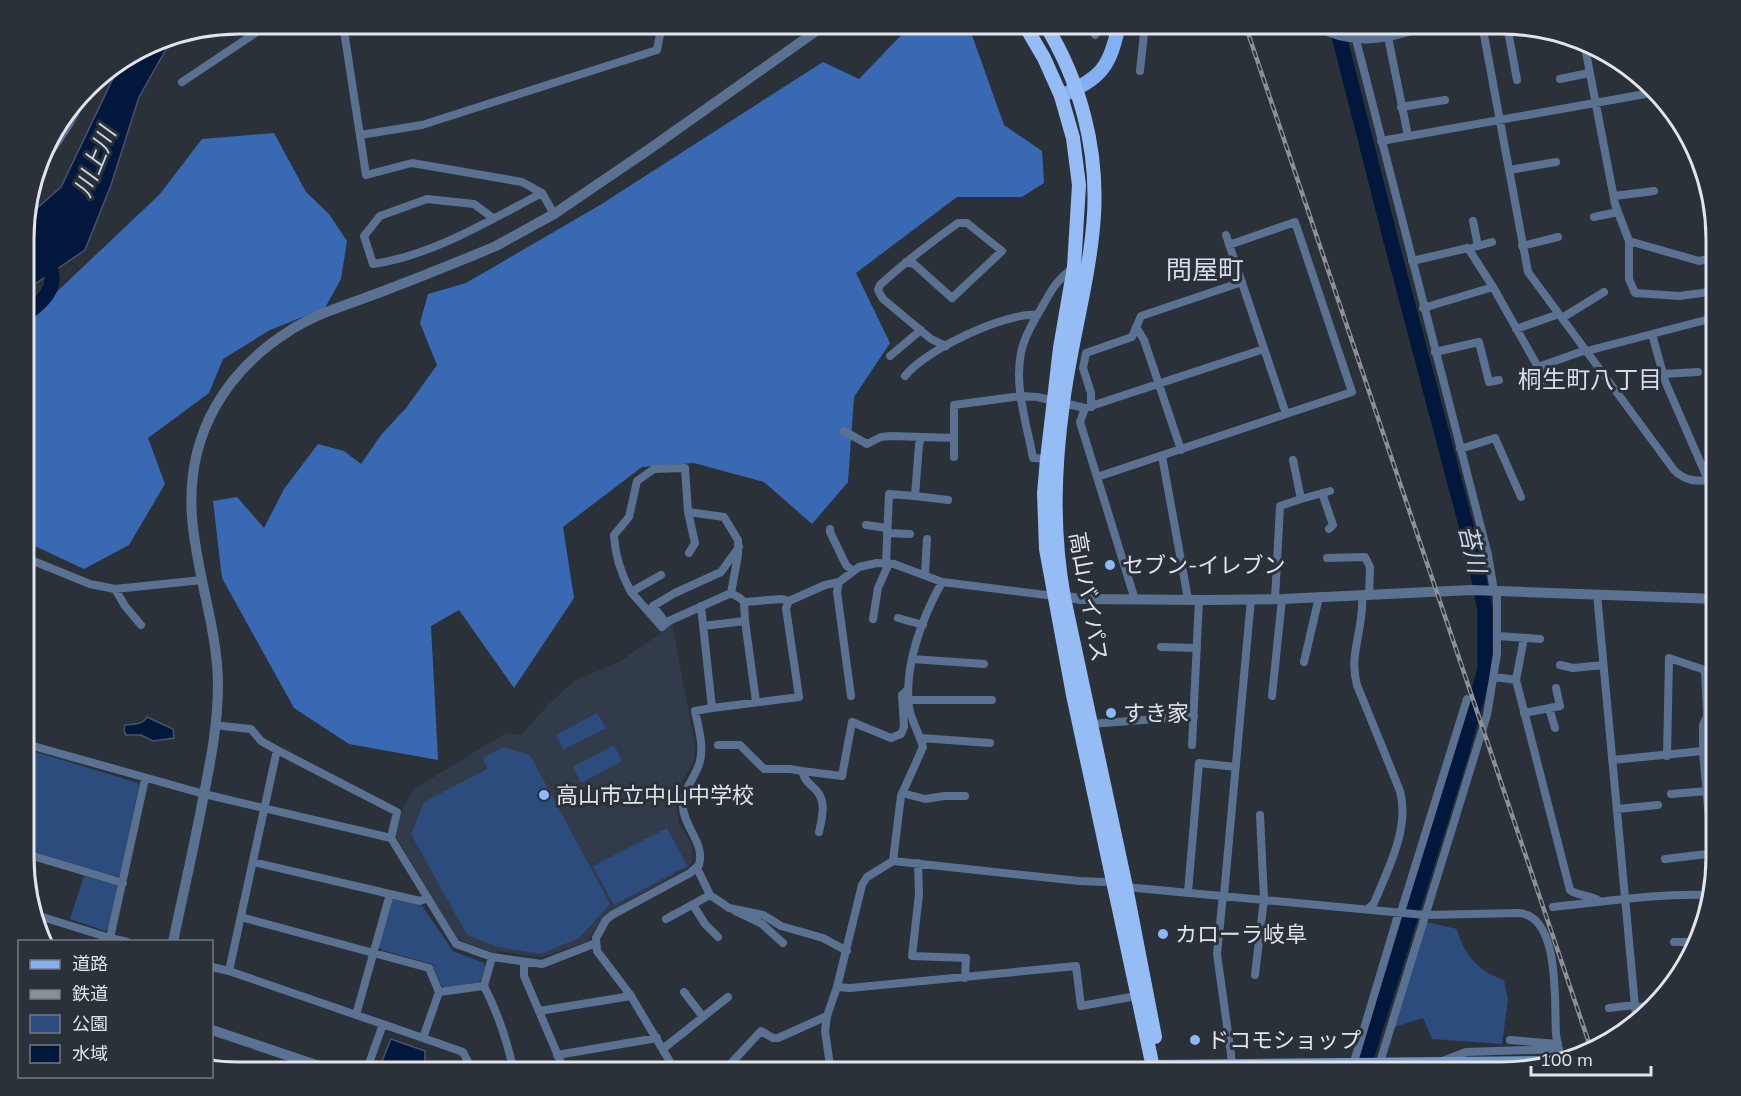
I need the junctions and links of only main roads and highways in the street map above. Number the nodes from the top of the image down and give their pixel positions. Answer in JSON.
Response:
{"nodes":[{"id":1,"x":1030,"y":34,"type":"edge"},
{"id":2,"x":1050,"y":34,"type":"edge"},
{"id":3,"x":1116,"y":34,"type":"edge"},
{"id":4,"x":1076,"y":89,"type":"junction"},
{"id":5,"x":1061,"y":96,"type":"junction"},
{"id":6,"x":1058,"y":401,"type":"junction"},
{"id":7,"x":1059,"y":597,"type":"junction"},
{"id":8,"x":1155,"y":1061,"type":"edge"},
{"id":9,"x":1156,"y":1061,"type":"edge"}],
"edges":[{"from":1,"to":5,"type":"highway","name":"高山バイパス"},
{"from":2,"to":4,"type":"highway","name":"高山バイパス"},
{"from":3,"to":4,"type":"main road"},
{"from":4,"to":5,"type":"main road"},
{"from":4,"to":6,"type":"highway","name":"高山バイパス"},
{"from":5,"to":6,"type":"highway","name":"高山バイパス"},
{"from":6,"to":7,"type":"highway","name":"高山バイパス"},
{"from":6,"to":7,"type":"highway","name":"高山バイパス"},
{"from":7,"to":8,"type":"highway","name":"高山バイパス"},
{"from":7,"to":9,"type":"highway","name":"高山バイパス"}]}
